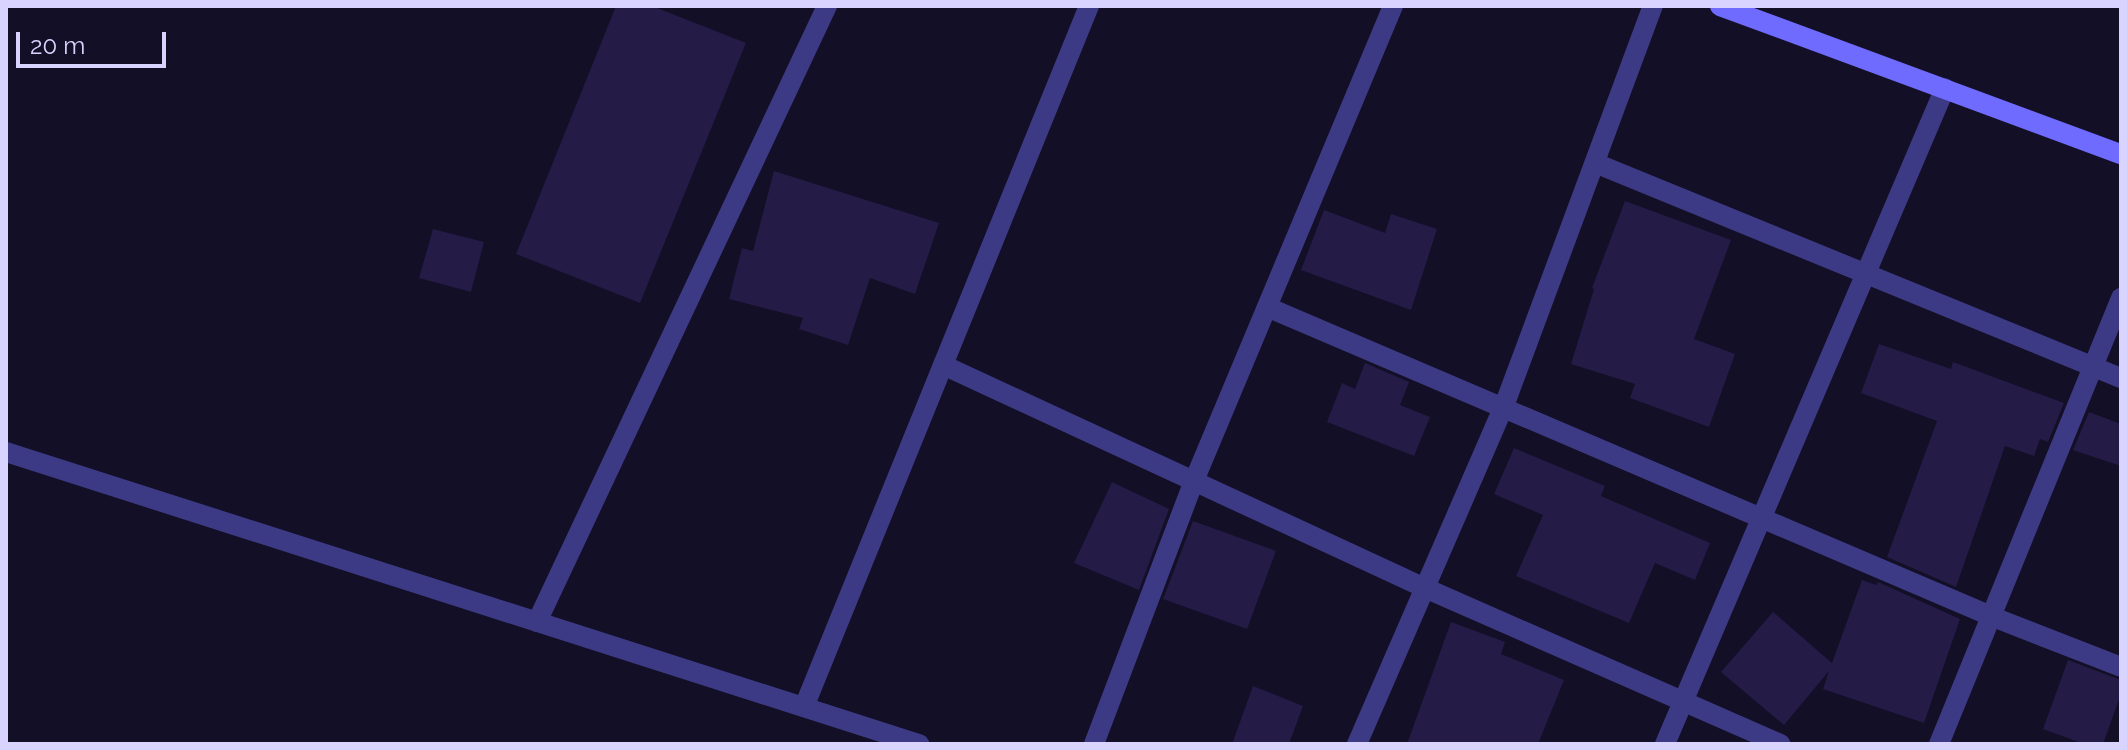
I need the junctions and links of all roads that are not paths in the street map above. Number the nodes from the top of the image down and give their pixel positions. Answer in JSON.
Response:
{"nodes":[{"id":1,"x":827,"y":6,"type":"edge"},
{"id":2,"x":1089,"y":6,"type":"edge"},
{"id":3,"x":1393,"y":6,"type":"edge"},
{"id":4,"x":1653,"y":6,"type":"edge"},
{"id":5,"x":1720,"y":6,"type":"edge"},
{"id":6,"x":1945,"y":88,"type":"junction"},
{"id":7,"x":2121,"y":154,"type":"edge"},
{"id":8,"x":1595,"y":163,"type":"junction"},
{"id":9,"x":1864,"y":273,"type":"junction"},
{"id":10,"x":2121,"y":298,"type":"edge"},
{"id":11,"x":1267,"y":307,"type":"junction"},
{"id":12,"x":943,"y":365,"type":"junction"},
{"id":13,"x":2093,"y":367,"type":"junction"},
{"id":14,"x":2121,"y":378,"type":"edge"},
{"id":15,"x":1504,"y":406,"type":"junction"},
{"id":16,"x":6,"y":452,"type":"edge"},
{"id":17,"x":1194,"y":481,"type":"junction"},
{"id":18,"x":1761,"y":517,"type":"junction"},
{"id":19,"x":1425,"y":588,"type":"junction"},
{"id":20,"x":1993,"y":617,"type":"junction"},
{"id":21,"x":537,"y":622,"type":"junction"},
{"id":22,"x":2121,"y":667,"type":"edge"},
{"id":23,"x":1683,"y":701,"type":"junction"},
{"id":24,"x":804,"y":707,"type":"junction"},
{"id":25,"x":919,"y":744,"type":"edge"},
{"id":26,"x":1094,"y":744,"type":"edge"},
{"id":27,"x":1357,"y":744,"type":"edge"},
{"id":28,"x":1665,"y":744,"type":"edge"},
{"id":29,"x":1780,"y":744,"type":"edge"},
{"id":30,"x":1939,"y":744,"type":"edge"}],
"edges":[{"from":1,"to":21,"type":"street"},
{"from":2,"to":12,"type":"street"},
{"from":3,"to":11,"type":"street"},
{"from":4,"to":8,"type":"street"},
{"from":5,"to":6,"type":"street"},
{"from":6,"to":7,"type":"street"},
{"from":6,"to":9,"type":"street"},
{"from":8,"to":9,"type":"street"},
{"from":8,"to":15,"type":"street"},
{"from":9,"to":13,"type":"street"},
{"from":9,"to":18,"type":"street"},
{"from":10,"to":13,"type":"street"},
{"from":11,"to":15,"type":"street"},
{"from":11,"to":17,"type":"street"},
{"from":12,"to":17,"type":"street"},
{"from":12,"to":24,"type":"street"},
{"from":13,"to":14,"type":"street"},
{"from":13,"to":20,"type":"street"},
{"from":15,"to":18,"type":"street"},
{"from":15,"to":19,"type":"street"},
{"from":16,"to":21,"type":"street"},
{"from":17,"to":19,"type":"street"},
{"from":17,"to":26,"type":"street"},
{"from":18,"to":20,"type":"street"},
{"from":18,"to":23,"type":"street"},
{"from":19,"to":23,"type":"street"},
{"from":19,"to":27,"type":"street"},
{"from":20,"to":22,"type":"street"},
{"from":20,"to":30,"type":"street"},
{"from":21,"to":24,"type":"street"},
{"from":23,"to":28,"type":"street"},
{"from":23,"to":29,"type":"street"},
{"from":24,"to":25,"type":"street"}]}
